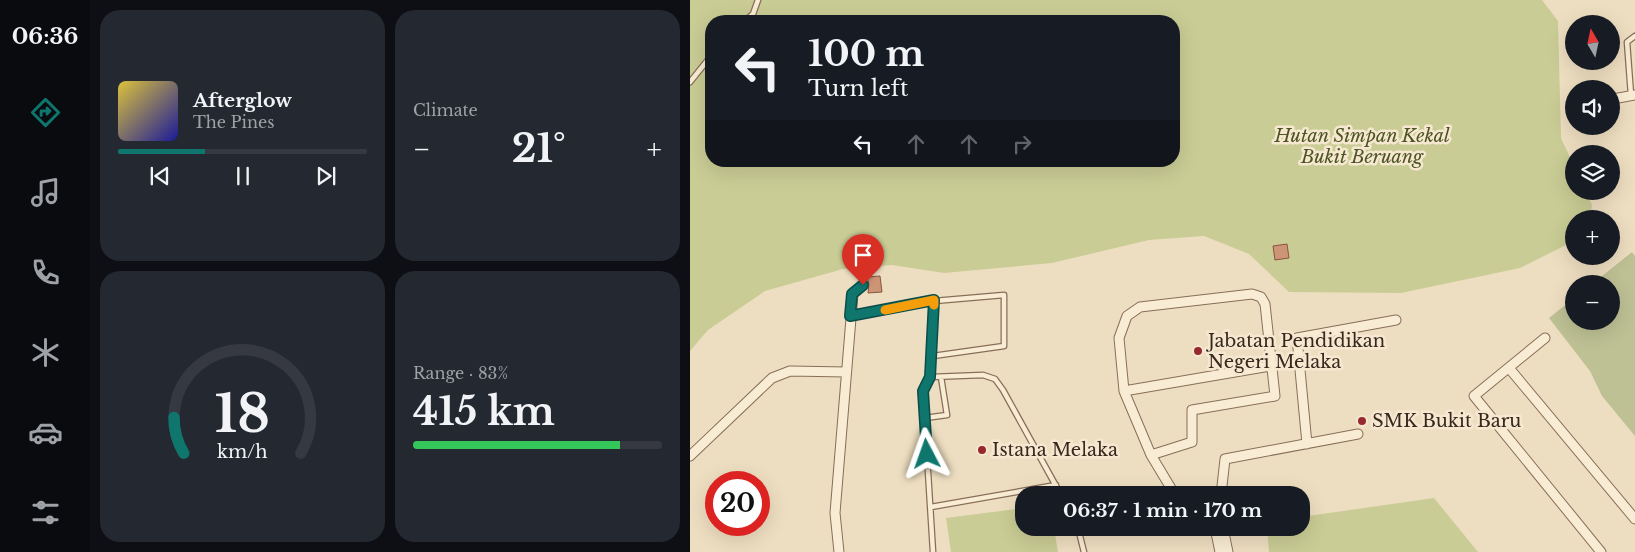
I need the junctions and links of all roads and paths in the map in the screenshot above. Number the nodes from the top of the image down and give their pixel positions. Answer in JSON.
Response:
{"nodes":[{"id":1,"x":758,"y":0,"type":"edge"},
{"id":2,"x":752,"y":15,"type":"edge"},
{"id":3,"x":1635,"y":36,"type":"edge"},
{"id":4,"x":705,"y":63,"type":"edge"},
{"id":5,"x":690,"y":82,"type":"edge"},
{"id":6,"x":1633,"y":95,"type":"edge"},
{"id":7,"x":1620,"y":98,"type":"edge"},
{"id":8,"x":863,"y":285,"type":"dead end"},
{"id":9,"x":934,"y":300,"type":"junction"},
{"id":10,"x":850,"y":316,"type":"junction"},
{"id":11,"x":1396,"y":320,"type":"dead end"},
{"id":12,"x":1545,"y":338,"type":"dead end"},
{"id":13,"x":933,"y":356,"type":"junction"},
{"id":14,"x":1270,"y":366,"type":"junction"},
{"id":15,"x":1509,"y":368,"type":"junction"},
{"id":16,"x":846,"y":372,"type":"junction"},
{"id":17,"x":930,"y":377,"type":"junction"},
{"id":18,"x":941,"y":377,"type":"junction"},
{"id":19,"x":1124,"y":391,"type":"junction"},
{"id":20,"x":924,"y":418,"type":"junction"},
{"id":21,"x":1358,"y":434,"type":"dead end"},
{"id":22,"x":1307,"y":444,"type":"junction"},
{"id":23,"x":1151,"y":455,"type":"junction"},
{"id":24,"x":690,"y":456,"type":"edge"},
{"id":25,"x":1056,"y":485,"type":"joint"},
{"id":26,"x":1170,"y":486,"type":"edge"},
{"id":27,"x":1222,"y":486,"type":"edge"},
{"id":28,"x":931,"y":507,"type":"junction"},
{"id":29,"x":1635,"y":520,"type":"edge"},
{"id":30,"x":1080,"y":536,"type":"edge"},
{"id":31,"x":1216,"y":536,"type":"edge"},
{"id":32,"x":1225,"y":536,"type":"edge"},
{"id":33,"x":839,"y":552,"type":"edge"},
{"id":34,"x":933,"y":552,"type":"edge"},
{"id":35,"x":1084,"y":552,"type":"edge"},
{"id":36,"x":1220,"y":552,"type":"edge"},
{"id":37,"x":1228,"y":552,"type":"edge"},
{"id":38,"x":1601,"y":552,"type":"edge"}],
"edges":[{"from":1,"to":2,"type":"lane"},
{"from":3,"to":6,"type":"lane"},
{"from":4,"to":5,"type":"lane"},
{"from":6,"to":7,"type":"street"},
{"from":8,"to":10,"type":"street"},
{"from":9,"to":10,"type":"lane"},
{"from":9,"to":13,"type":"lane"},
{"from":9,"to":13,"type":"lane"},
{"from":10,"to":16,"type":"street"},
{"from":11,"to":22,"type":"street"},
{"from":12,"to":15,"type":"street"},
{"from":13,"to":17,"type":"lane"},
{"from":14,"to":19,"type":"street"},
{"from":14,"to":19,"type":"street"},
{"from":14,"to":23,"type":"street"},
{"from":15,"to":29,"type":"street"},
{"from":15,"to":38,"type":"street"},
{"from":16,"to":24,"type":"street"},
{"from":16,"to":33,"type":"street"},
{"from":17,"to":18,"type":"lane"},
{"from":17,"to":20,"type":"lane"},
{"from":18,"to":20,"type":"lane"},
{"from":18,"to":25,"type":"lane"},
{"from":19,"to":23,"type":"street"},
{"from":20,"to":28,"type":"lane"},
{"from":21,"to":22,"type":"street"},
{"from":22,"to":27,"type":"street"},
{"from":23,"to":26,"type":"street"},
{"from":25,"to":28,"type":"lane"},
{"from":28,"to":34,"type":"lane"},
{"from":30,"to":35,"type":"lane"},
{"from":31,"to":36,"type":"street"},
{"from":32,"to":37,"type":"street"}]}
